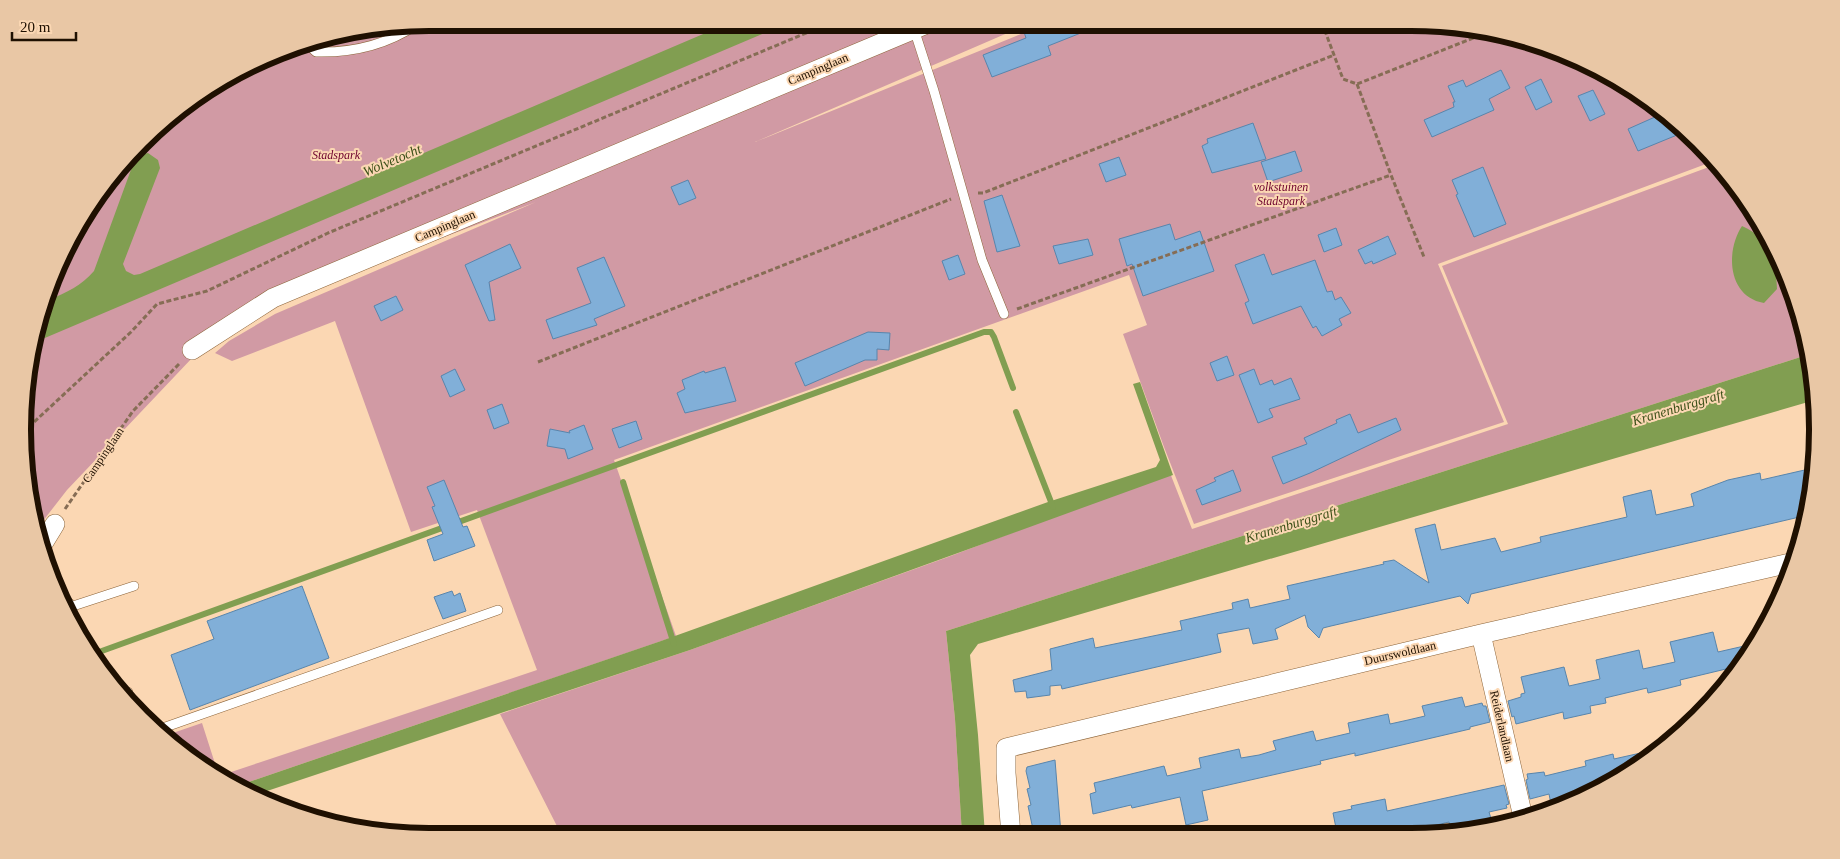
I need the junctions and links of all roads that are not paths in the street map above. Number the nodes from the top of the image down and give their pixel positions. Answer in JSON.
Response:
{"nodes":[{"id":1,"x":910,"y":31,"type":"edge"},
{"id":2,"x":923,"y":31,"type":"edge"},
{"id":3,"x":401,"y":32,"type":"edge"},
{"id":4,"x":312,"y":49,"type":"edge"},
{"id":5,"x":1004,"y":314,"type":"road end"},
{"id":6,"x":192,"y":350,"type":"road end"},
{"id":7,"x":55,"y":524,"type":"road end"},
{"id":8,"x":46,"y":538,"type":"edge"},
{"id":9,"x":1786,"y":564,"type":"edge"},
{"id":10,"x":134,"y":586,"type":"dead end"},
{"id":11,"x":72,"y":605,"type":"edge"},
{"id":12,"x":498,"y":610,"type":"dead end"},
{"id":13,"x":1481,"y":634,"type":"junction"},
{"id":14,"x":165,"y":727,"type":"edge"},
{"id":15,"x":1522,"y":812,"type":"edge"},
{"id":16,"x":1011,"y":828,"type":"edge"}],
"edges":[{"from":1,"to":6,"type":"street","name":"Campinglaan"},
{"from":2,"to":5,"type":"lane"},
{"from":3,"to":4,"type":"lane"},
{"from":7,"to":8,"type":"street"},
{"from":9,"to":13,"type":"street","name":"Duurswoldlaan"},
{"from":10,"to":11,"type":"lane"},
{"from":12,"to":14,"type":"lane"},
{"from":13,"to":15,"type":"street","name":"Reiderlandlaan"},
{"from":13,"to":16,"type":"street","name":"Duurswoldlaan"}]}
